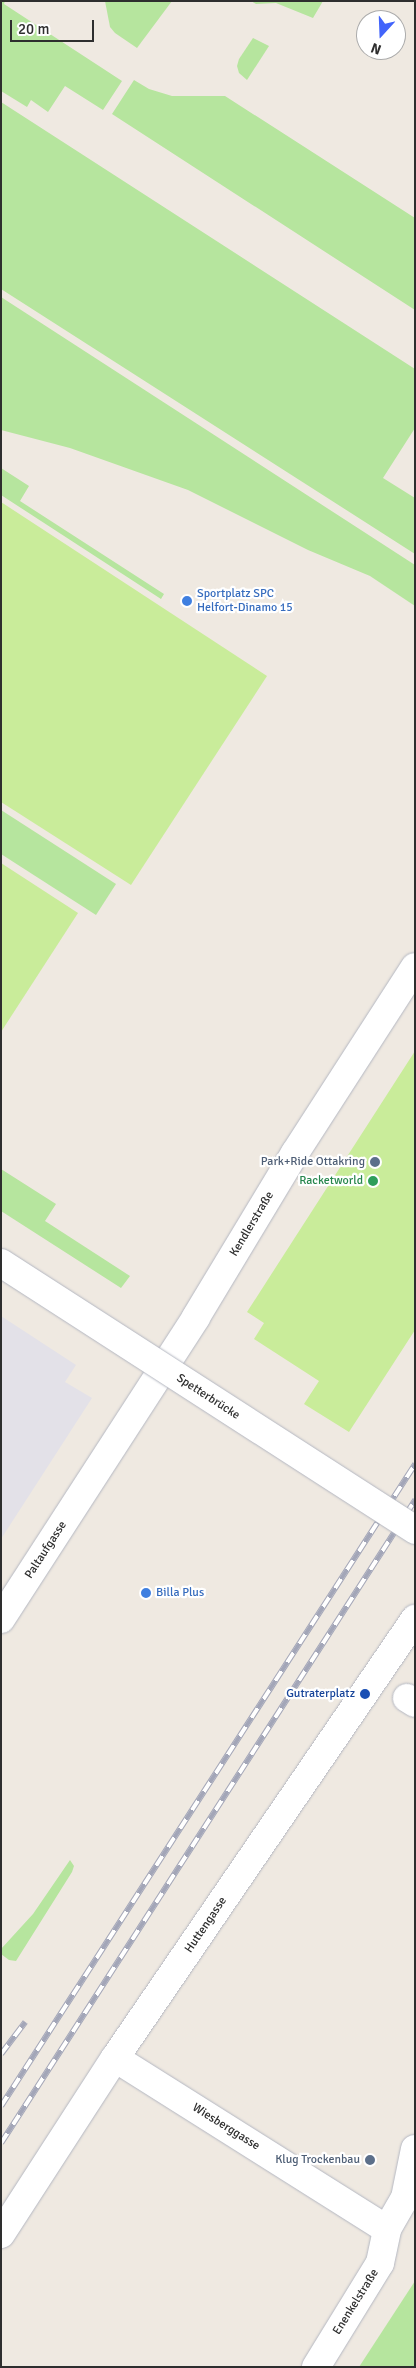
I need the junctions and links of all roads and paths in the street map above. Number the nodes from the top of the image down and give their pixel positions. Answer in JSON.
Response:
{"nodes":[{"id":1,"x":415,"y":967,"type":"edge"},
{"id":2,"x":1,"y":1263,"type":"edge"},
{"id":3,"x":90,"y":1481,"type":"joint"},
{"id":4,"x":415,"y":1530,"type":"edge"},
{"id":5,"x":1,"y":1618,"type":"edge"},
{"id":6,"x":415,"y":1619,"type":"edge"},
{"id":7,"x":115,"y":2058,"type":"junction"},
{"id":8,"x":415,"y":2150,"type":"edge"},
{"id":9,"x":387,"y":2229,"type":"junction"},
{"id":10,"x":1,"y":2234,"type":"edge"},
{"id":11,"x":316,"y":2367,"type":"edge"}],
"edges":[{"from":1,"to":3,"type":"street","name":"Kendlerstraße"},
{"from":2,"to":4,"type":"street","name":"Spetterbrücke","bridge":true},
{"from":3,"to":5,"type":"street","name":"Paltaufgasse"},
{"from":6,"to":7,"type":"street","name":"Huttengasse"},
{"from":7,"to":9,"type":"street","name":"Wiesberggasse"},
{"from":7,"to":10,"type":"street","name":"Huttengasse"},
{"from":8,"to":9,"type":"street","name":"Enenkelstraße"},
{"from":9,"to":11,"type":"street","name":"Enenkelstraße"}]}
